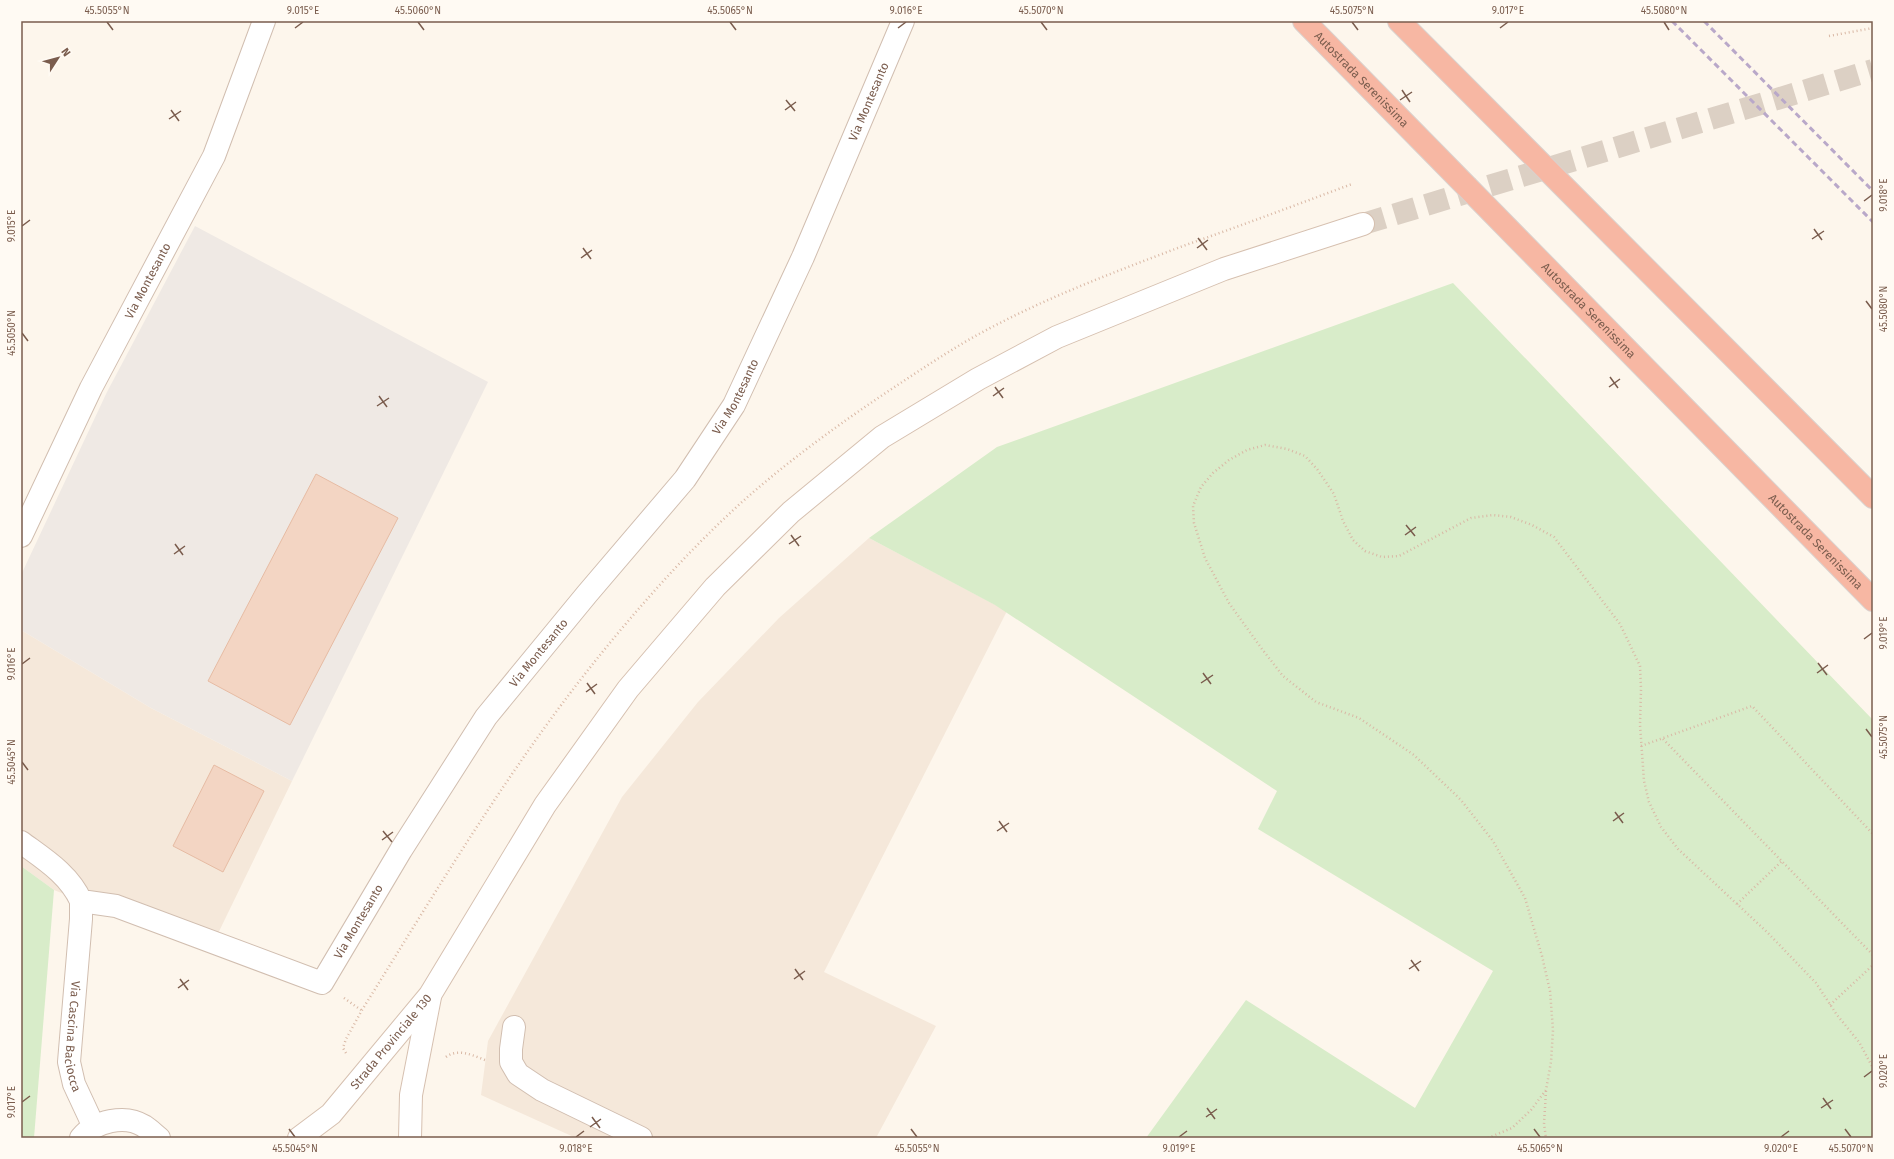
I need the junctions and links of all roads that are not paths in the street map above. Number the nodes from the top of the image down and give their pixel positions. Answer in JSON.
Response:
{"nodes":[{"id":1,"x":264,"y":21,"type":"edge"},
{"id":2,"x":903,"y":21,"type":"edge"},
{"id":3,"x":1304,"y":21,"type":"edge"},
{"id":4,"x":1399,"y":21,"type":"edge"},
{"id":5,"x":1363,"y":224,"type":"tunnel mouth"},
{"id":6,"x":1873,"y":497,"type":"edge"},
{"id":7,"x":21,"y":536,"type":"edge"},
{"id":8,"x":1873,"y":600,"type":"edge"},
{"id":9,"x":21,"y":842,"type":"edge"},
{"id":10,"x":81,"y":901,"type":"junction"},
{"id":11,"x":430,"y":995,"type":"junction"},
{"id":12,"x":514,"y":1027,"type":"dead end"},
{"id":13,"x":87,"y":1132,"type":"edge"},
{"id":14,"x":159,"y":1138,"type":"edge"},
{"id":15,"x":299,"y":1138,"type":"edge"},
{"id":16,"x":410,"y":1138,"type":"edge"},
{"id":17,"x":641,"y":1138,"type":"edge"}],
"edges":[{"from":1,"to":7,"type":"street","name":"Via Montesanto"},
{"from":2,"to":10,"type":"street","name":"Via Montesanto"},
{"from":3,"to":8,"type":"highway","name":"Autostrada Serenissima"},
{"from":4,"to":6,"type":"highway"},
{"from":5,"to":11,"type":"street"},
{"from":9,"to":10,"type":"street"},
{"from":10,"to":13,"type":"street","name":"Via Cascina Baciocca"},
{"from":11,"to":15,"type":"street","name":"Strada Provinciale 130"},
{"from":11,"to":16,"type":"street","name":"Strada Provinciale 130"},
{"from":12,"to":17,"type":"street"},
{"from":13,"to":14,"type":"street"}]}
